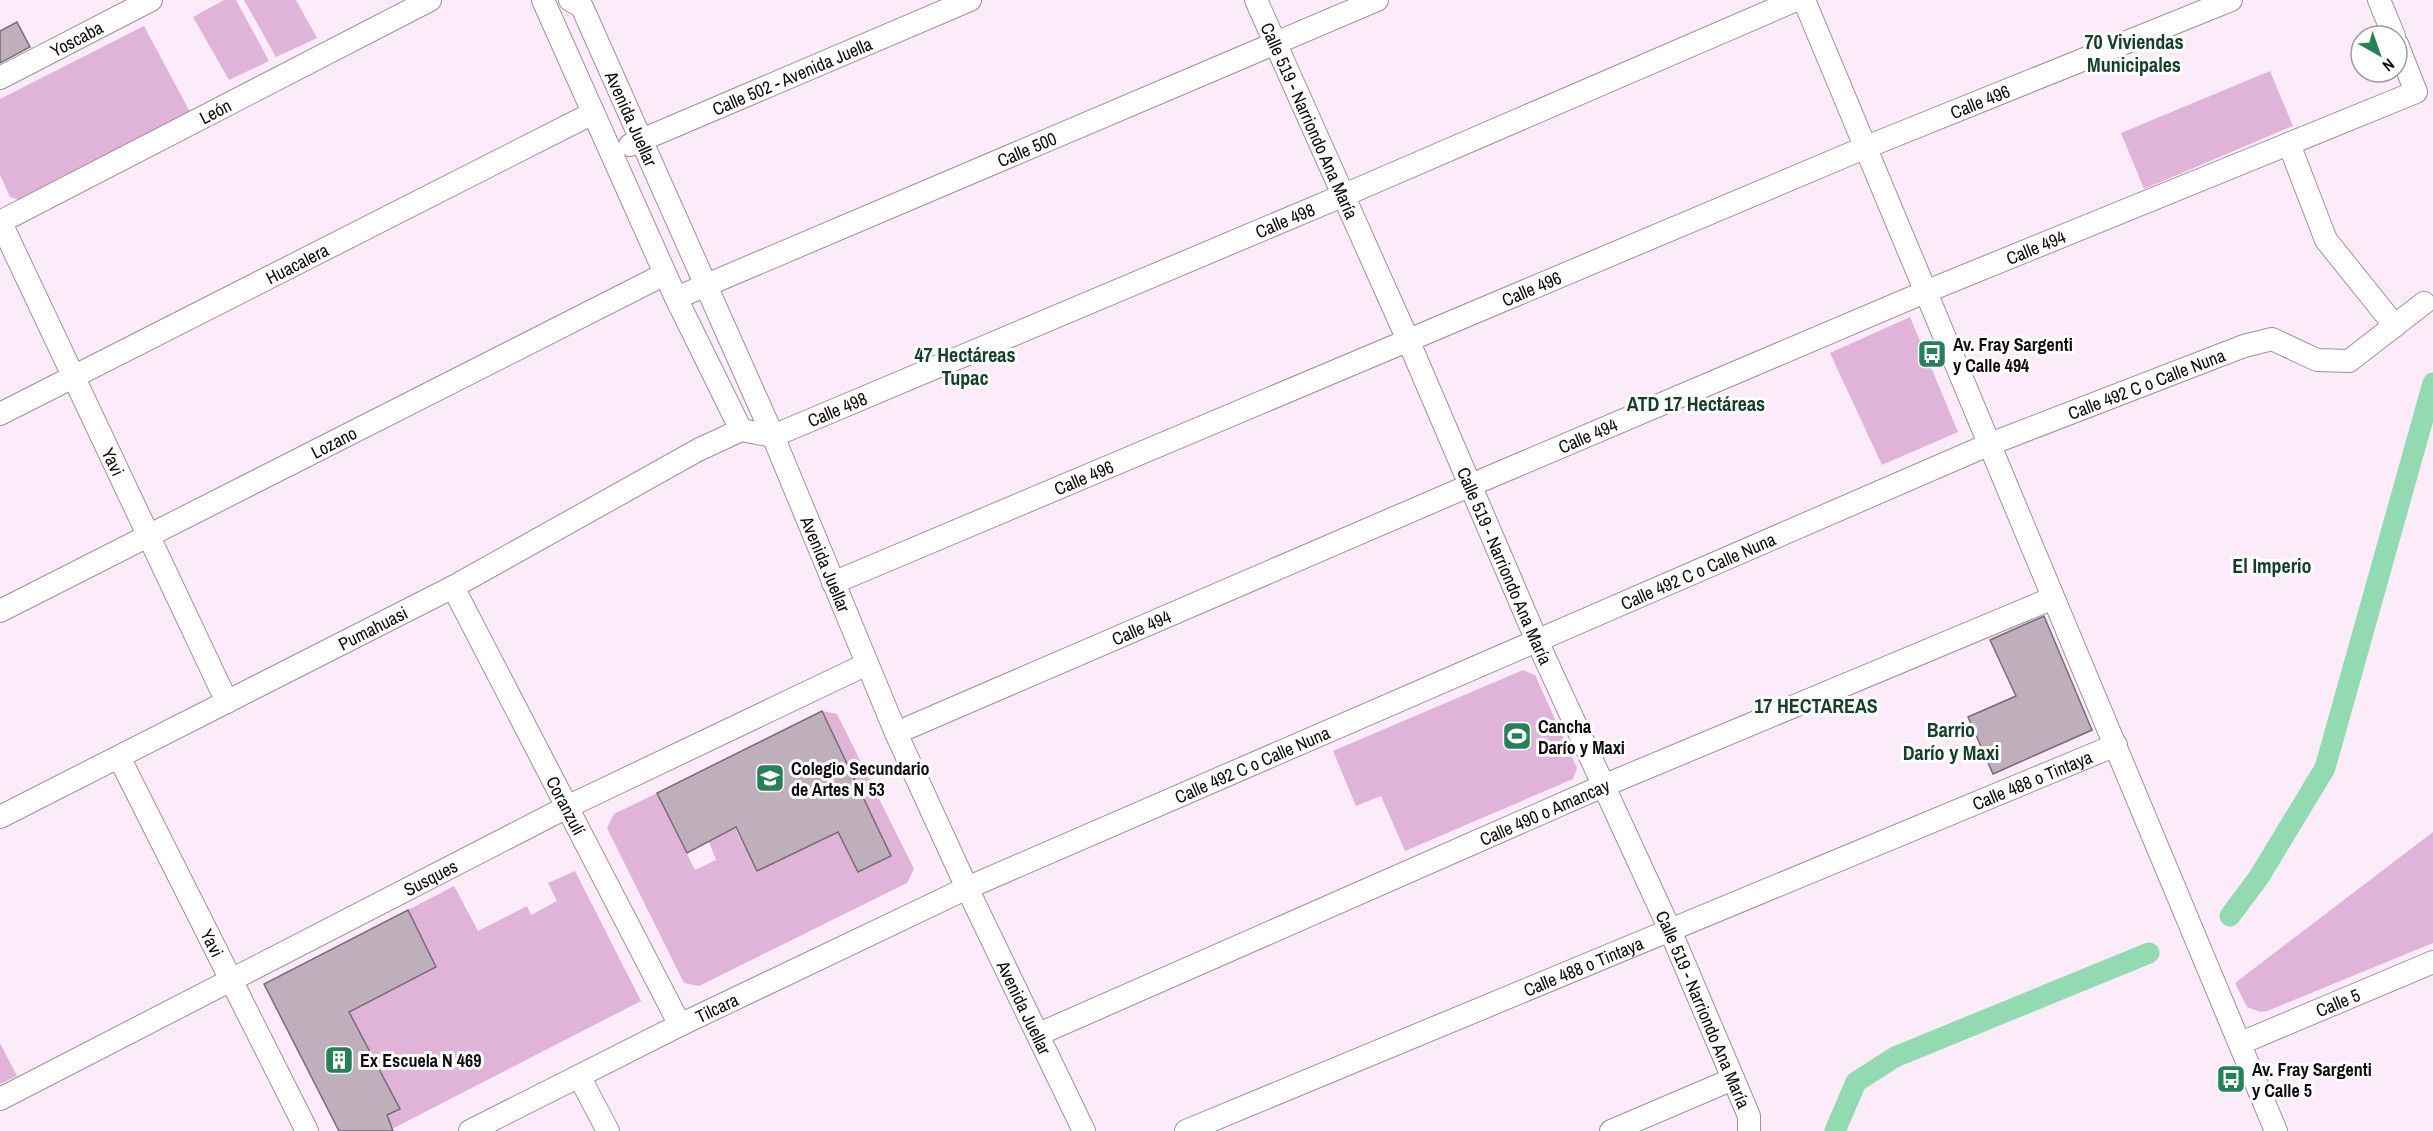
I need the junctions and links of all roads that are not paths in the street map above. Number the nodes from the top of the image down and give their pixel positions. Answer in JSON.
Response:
{"nodes":[{"id":1,"x":151,"y":0,"type":"edge"},
{"id":2,"x":430,"y":0,"type":"edge"},
{"id":3,"x":543,"y":0,"type":"edge"},
{"id":4,"x":970,"y":0,"type":"edge"},
{"id":5,"x":1256,"y":0,"type":"edge"},
{"id":6,"x":1377,"y":0,"type":"edge"},
{"id":7,"x":1796,"y":0,"type":"edge"},
{"id":8,"x":1804,"y":0,"type":"edge"},
{"id":9,"x":2231,"y":0,"type":"edge"},
{"id":10,"x":2379,"y":0,"type":"edge"},
{"id":11,"x":584,"y":2,"type":"edge"},
{"id":12,"x":2389,"y":24,"type":"edge"},
{"id":13,"x":1276,"y":43,"type":"junction"},
{"id":14,"x":2409,"y":74,"type":"edge"},
{"id":15,"x":0,"y":78,"type":"edge"},
{"id":16,"x":593,"y":113,"type":"junction"},
{"id":17,"x":643,"y":139,"type":"junction"},
{"id":18,"x":2289,"y":144,"type":"junction"},
{"id":19,"x":1864,"y":148,"type":"junction"},
{"id":20,"x":612,"y":154,"type":"junction"},
{"id":21,"x":1342,"y":196,"type":"junction"},
{"id":22,"x":0,"y":222,"type":"edge"},
{"id":23,"x":665,"y":274,"type":"junction"},
{"id":24,"x":706,"y":284,"type":"junction"},
{"id":25,"x":1925,"y":292,"type":"junction"},
{"id":26,"x":676,"y":298,"type":"junction"},
{"id":27,"x":2424,"y":303,"type":"dead end"},
{"id":28,"x":2395,"y":326,"type":"junction"},
{"id":29,"x":1408,"y":340,"type":"junction"},
{"id":30,"x":73,"y":375,"type":"junction"},
{"id":31,"x":0,"y":414,"type":"edge"},
{"id":32,"x":741,"y":430,"type":"junction"},
{"id":33,"x":773,"y":436,"type":"junction"},
{"id":34,"x":1990,"y":444,"type":"junction"},
{"id":35,"x":1471,"y":485,"type":"junction"},
{"id":36,"x":150,"y":536,"type":"junction"},
{"id":37,"x":833,"y":583,"type":"junction"},
{"id":38,"x":453,"y":587,"type":"junction"},
{"id":39,"x":2053,"y":598,"type":"junction"},
{"id":40,"x":0,"y":611,"type":"edge"},
{"id":41,"x":1538,"y":640,"type":"junction"},
{"id":42,"x":867,"y":664,"type":"junction"},
{"id":43,"x":227,"y":702,"type":"junction"},
{"id":44,"x":896,"y":733,"type":"junction"},
{"id":45,"x":2116,"y":746,"type":"junction"},
{"id":46,"x":119,"y":756,"type":"junction"},
{"id":47,"x":1603,"y":786,"type":"junction"},
{"id":48,"x":567,"y":807,"type":"junction"},
{"id":49,"x":0,"y":817,"type":"edge"},
{"id":50,"x":967,"y":888,"type":"junction"},
{"id":51,"x":1670,"y":930,"type":"junction"},
{"id":52,"x":2433,"y":962,"type":"edge"},
{"id":53,"x":232,"y":980,"type":"junction"},
{"id":54,"x":680,"y":1025,"type":"junction"},
{"id":55,"x":1039,"y":1034,"type":"junction"},
{"id":56,"x":2241,"y":1043,"type":"junction"},
{"id":57,"x":579,"y":1076,"type":"junction"},
{"id":58,"x":1733,"y":1079,"type":"junction"},
{"id":59,"x":0,"y":1100,"type":"edge"},
{"id":60,"x":1082,"y":1130,"type":"edge"},
{"id":61,"x":308,"y":1131,"type":"edge"},
{"id":62,"x":470,"y":1131,"type":"edge"},
{"id":63,"x":608,"y":1131,"type":"edge"},
{"id":64,"x":1186,"y":1131,"type":"edge"},
{"id":65,"x":1611,"y":1131,"type":"edge"},
{"id":66,"x":1749,"y":1131,"type":"edge"},
{"id":67,"x":2276,"y":1131,"type":"edge"}],
"edges":[{"from":1,"to":15,"type":"street","name":"Yoscaba"},
{"from":2,"to":22,"type":"street","name":"León"},
{"from":3,"to":16,"type":"street"},
{"from":4,"to":17,"type":"street","name":"Calle 502 - Avenida Juella"},
{"from":5,"to":13,"type":"street","name":"Calle 519 - Narriondo Ana María"},
{"from":6,"to":13,"type":"street","name":"Calle 500"},
{"from":7,"to":21,"type":"street","name":"Calle 498"},
{"from":8,"to":19,"type":"street"},
{"from":9,"to":19,"type":"street","name":"Calle 496"},
{"from":10,"to":12,"type":"street"},
{"from":11,"to":17,"type":"street","name":"Avenida Juellar"},
{"from":13,"to":21,"type":"street","name":"Calle 519 - Narriondo Ana María"},
{"from":13,"to":24,"type":"street","name":"Calle 500"},
{"from":14,"to":18,"type":"street","name":"Calle 494"},
{"from":16,"to":20,"type":"street"},
{"from":16,"to":30,"type":"street","name":"Huacalera"},
{"from":17,"to":20,"type":"street","name":"Calle 502 - Avenida Juella"},
{"from":17,"to":24,"type":"street","name":"Avenida Juellar"},
{"from":18,"to":25,"type":"street","name":"Calle 494"},
{"from":18,"to":28,"type":"street"},
{"from":19,"to":25,"type":"street"},
{"from":19,"to":29,"type":"street","name":"Calle 496"},
{"from":20,"to":23,"type":"street"},
{"from":21,"to":29,"type":"street","name":"Calle 519 - Narriondo Ana María"},
{"from":21,"to":33,"type":"street","name":"Calle 498"},
{"from":22,"to":30,"type":"street","name":"Yavi"},
{"from":23,"to":26,"type":"street"},
{"from":23,"to":36,"type":"street","name":"Lozano"},
{"from":24,"to":26,"type":"street","name":"Calle 500"},
{"from":24,"to":33,"type":"street","name":"Avenida Juellar"},
{"from":25,"to":34,"type":"street"},
{"from":25,"to":35,"type":"street","name":"Calle 494"},
{"from":26,"to":32,"type":"street"},
{"from":27,"to":28,"type":"street","name":"Calle 492 C o Calle Nuna"},
{"from":28,"to":34,"type":"street","name":"Calle 492 C o Calle Nuna"},
{"from":29,"to":35,"type":"street","name":"Calle 519 - Narriondo Ana María"},
{"from":29,"to":37,"type":"street","name":"Calle 496"},
{"from":30,"to":31,"type":"street","name":"Huacalera"},
{"from":30,"to":36,"type":"street","name":"Yavi"},
{"from":32,"to":33,"type":"street"},
{"from":32,"to":38,"type":"street","name":"Pumahuasi"},
{"from":33,"to":37,"type":"street","name":"Avenida Juellar"},
{"from":34,"to":39,"type":"street"},
{"from":34,"to":41,"type":"street","name":"Calle 492 C o Calle Nuna"},
{"from":35,"to":41,"type":"street","name":"Calle 519 - Narriondo Ana María"},
{"from":35,"to":44,"type":"street","name":"Calle 494"},
{"from":36,"to":40,"type":"street","name":"Lozano"},
{"from":36,"to":43,"type":"street","name":"Yavi"},
{"from":37,"to":42,"type":"street","name":"Avenida Juellar"},
{"from":38,"to":43,"type":"street","name":"Pumahuasi"},
{"from":38,"to":48,"type":"street","name":"Coranzulí"},
{"from":39,"to":45,"type":"street"},
{"from":39,"to":47,"type":"street","name":"Calle 490 o Amancay"},
{"from":41,"to":47,"type":"street","name":"Calle 519 - Narriondo Ana María"},
{"from":41,"to":50,"type":"street","name":"Calle 492 C o Calle Nuna"},
{"from":42,"to":44,"type":"street","name":"Avenida Juellar"},
{"from":42,"to":48,"type":"street","name":"Susques"},
{"from":43,"to":46,"type":"street","name":"Pumahuasi"},
{"from":44,"to":50,"type":"street","name":"Avenida Juellar"},
{"from":45,"to":51,"type":"street","name":"Calle 488 o Tintaya"},
{"from":45,"to":56,"type":"street"},
{"from":46,"to":49,"type":"street","name":"Pumahuasi"},
{"from":46,"to":53,"type":"street","name":"Yavi"},
{"from":47,"to":51,"type":"street","name":"Calle 519 - Narriondo Ana María"},
{"from":47,"to":55,"type":"street","name":"Calle 490 o Amancay"},
{"from":48,"to":53,"type":"street","name":"Susques"},
{"from":48,"to":54,"type":"street","name":"Coranzulí"},
{"from":50,"to":54,"type":"street","name":"Tilcara"},
{"from":50,"to":55,"type":"street","name":"Avenida Juellar"},
{"from":51,"to":58,"type":"street","name":"Calle 519 - Narriondo Ana María"},
{"from":51,"to":64,"type":"street","name":"Calle 488 o Tintaya"},
{"from":52,"to":56,"type":"street","name":"Calle 5"},
{"from":53,"to":59,"type":"street","name":"Susques"},
{"from":53,"to":61,"type":"street","name":"Yavi"},
{"from":54,"to":57,"type":"street","name":"Tilcara"},
{"from":55,"to":60,"type":"street","name":"Avenida Juellar"},
{"from":56,"to":67,"type":"street"},
{"from":57,"to":62,"type":"street","name":"Tilcara"},
{"from":57,"to":63,"type":"street"},
{"from":58,"to":65,"type":"street"},
{"from":58,"to":66,"type":"street","name":"Calle 519 - Narriondo Ana María"}]}
